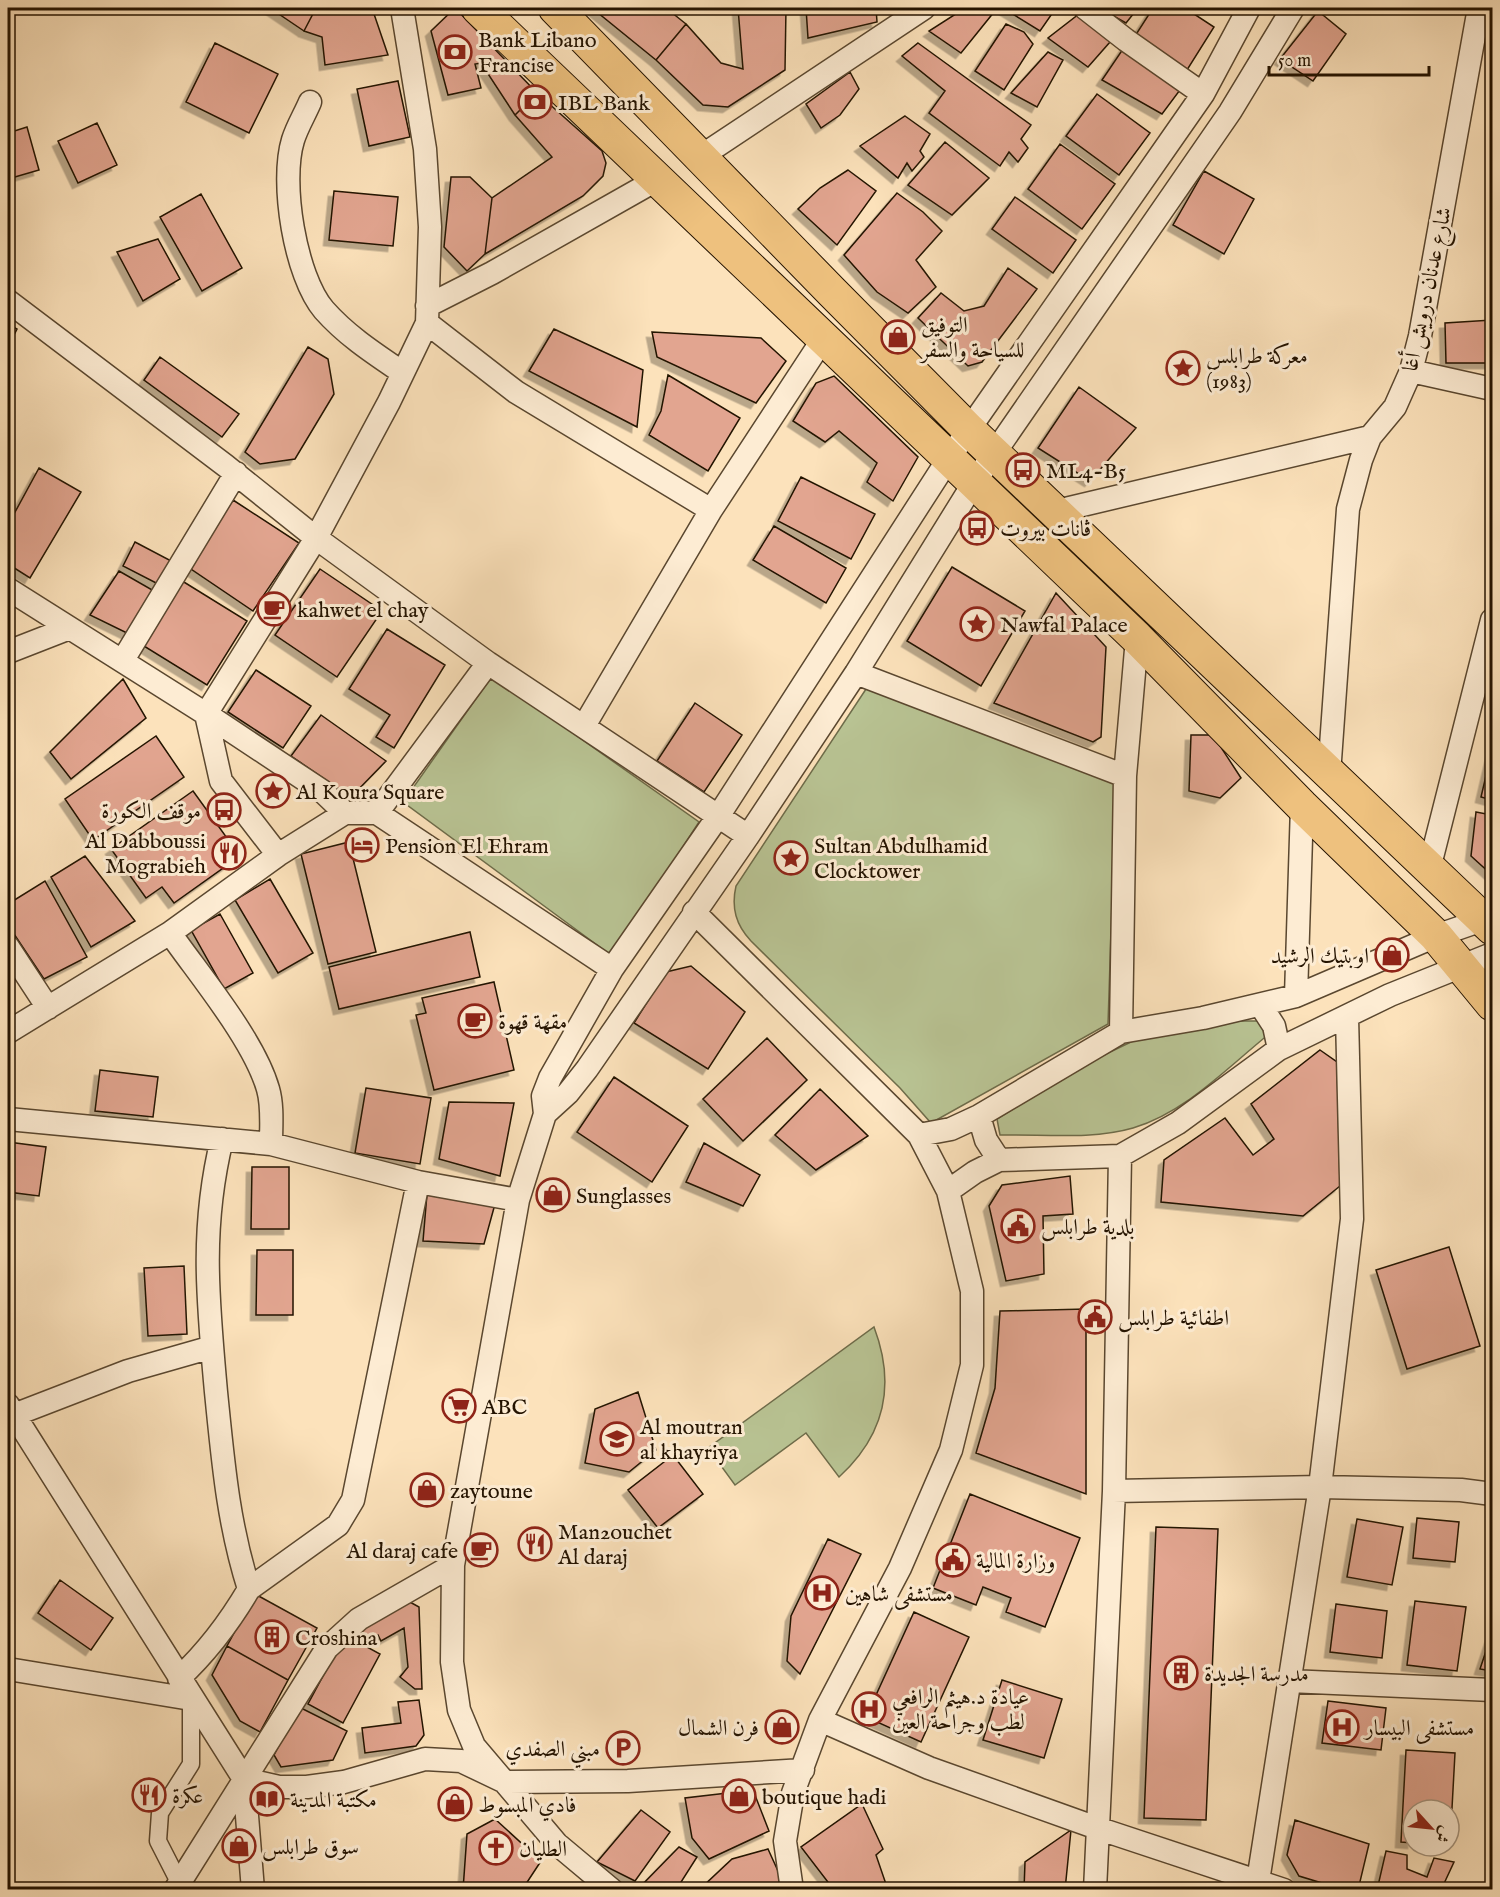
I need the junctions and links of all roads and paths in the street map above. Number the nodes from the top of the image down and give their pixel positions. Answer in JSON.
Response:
{"nodes":[{"id":1,"x":402,"y":8,"type":"edge"},
{"id":2,"x":477,"y":8,"type":"edge"},
{"id":3,"x":555,"y":8,"type":"edge"},
{"id":4,"x":924,"y":8,"type":"edge"},
{"id":5,"x":1085,"y":8,"type":"edge"},
{"id":6,"x":1250,"y":8,"type":"edge"},
{"id":7,"x":1293,"y":8,"type":"edge"},
{"id":8,"x":1479,"y":8,"type":"edge"},
{"id":9,"x":1203,"y":94,"type":"junction"},
{"id":10,"x":310,"y":102,"type":"dead end"},
{"id":11,"x":700,"y":157,"type":"junction"},
{"id":12,"x":658,"y":179,"type":"junction"},
{"id":13,"x":8,"y":302,"type":"edge"},
{"id":14,"x":427,"y":314,"type":"junction"},
{"id":15,"x":824,"y":339,"type":"junction"},
{"id":16,"x":1411,"y":372,"type":"junction"},
{"id":17,"x":402,"y":373,"type":"junction"},
{"id":18,"x":1492,"y":389,"type":"edge"},
{"id":19,"x":969,"y":430,"type":"junction"},
{"id":20,"x":1370,"y":437,"type":"junction"},
{"id":21,"x":994,"y":454,"type":"junction"},
{"id":22,"x":949,"y":458,"type":"junction"},
{"id":23,"x":236,"y":473,"type":"junction"},
{"id":24,"x":975,"y":481,"type":"junction"},
{"id":25,"x":711,"y":510,"type":"junction"},
{"id":26,"x":1057,"y":511,"type":"junction"},
{"id":27,"x":316,"y":538,"type":"junction"},
{"id":28,"x":8,"y":589,"type":"edge"},
{"id":29,"x":1492,"y":620,"type":"edge"},
{"id":30,"x":67,"y":629,"type":"junction"},
{"id":31,"x":1137,"y":638,"type":"junction"},
{"id":32,"x":8,"y":652,"type":"edge"},
{"id":33,"x":123,"y":660,"type":"junction"},
{"id":34,"x":488,"y":663,"type":"junction"},
{"id":35,"x":856,"y":673,"type":"junction"},
{"id":36,"x":206,"y":714,"type":"junction"},
{"id":37,"x":584,"y":726,"type":"junction"},
{"id":38,"x":1329,"y":774,"type":"junction"},
{"id":39,"x":1125,"y":776,"type":"junction"},
{"id":40,"x":1302,"y":806,"type":"junction"},
{"id":41,"x":345,"y":813,"type":"junction"},
{"id":42,"x":377,"y":813,"type":"junction"},
{"id":43,"x":719,"y":815,"type":"junction"},
{"id":44,"x":748,"y":836,"type":"junction"},
{"id":45,"x":278,"y":855,"type":"junction"},
{"id":46,"x":1430,"y":868,"type":"junction"},
{"id":47,"x":694,"y":912,"type":"junction"},
{"id":48,"x":1490,"y":920,"type":"edge"},
{"id":49,"x":170,"y":933,"type":"junction"},
{"id":50,"x":1436,"y":936,"type":"junction"},
{"id":51,"x":8,"y":947,"type":"edge"},
{"id":52,"x":1492,"y":954,"type":"edge"},
{"id":53,"x":1463,"y":967,"type":"junction"},
{"id":54,"x":612,"y":969,"type":"junction"},
{"id":55,"x":1296,"y":996,"type":"junction"},
{"id":56,"x":1492,"y":1004,"type":"edge"},
{"id":57,"x":1261,"y":1006,"type":"junction"},
{"id":58,"x":48,"y":1008,"type":"junction"},
{"id":59,"x":1347,"y":1017,"type":"junction"},
{"id":60,"x":8,"y":1032,"type":"edge"},
{"id":61,"x":1121,"y":1032,"type":"junction"},
{"id":62,"x":1279,"y":1049,"type":"junction"},
{"id":63,"x":545,"y":1114,"type":"junction"},
{"id":64,"x":980,"y":1116,"type":"junction"},
{"id":65,"x":8,"y":1119,"type":"edge"},
{"id":66,"x":919,"y":1136,"type":"junction"},
{"id":67,"x":222,"y":1139,"type":"junction"},
{"id":68,"x":271,"y":1144,"type":"junction"},
{"id":69,"x":1120,"y":1156,"type":"junction"},
{"id":70,"x":999,"y":1160,"type":"junction"},
{"id":71,"x":418,"y":1182,"type":"junction"},
{"id":72,"x":948,"y":1191,"type":"junction"},
{"id":73,"x":518,"y":1200,"type":"junction"},
{"id":74,"x":212,"y":1347,"type":"junction"},
{"id":75,"x":11,"y":1410,"type":"edge"},
{"id":76,"x":1320,"y":1487,"type":"junction"},
{"id":77,"x":1114,"y":1491,"type":"junction"},
{"id":78,"x":1492,"y":1494,"type":"edge"},
{"id":79,"x":453,"y":1565,"type":"junction"},
{"id":80,"x":249,"y":1589,"type":"junction"},
{"id":81,"x":8,"y":1670,"type":"edge"},
{"id":82,"x":179,"y":1678,"type":"junction"},
{"id":83,"x":1289,"y":1681,"type":"junction"},
{"id":84,"x":1492,"y":1690,"type":"edge"},
{"id":85,"x":192,"y":1699,"type":"junction"},
{"id":86,"x":820,"y":1720,"type":"junction"},
{"id":87,"x":803,"y":1770,"type":"junction"},
{"id":88,"x":244,"y":1779,"type":"junction"},
{"id":89,"x":505,"y":1782,"type":"junction"},
{"id":90,"x":1097,"y":1828,"type":"junction"},
{"id":91,"x":1258,"y":1881,"type":"junction"},
{"id":92,"x":177,"y":1886,"type":"edge"},
{"id":93,"x":253,"y":1890,"type":"edge"},
{"id":94,"x":612,"y":1890,"type":"edge"},
{"id":95,"x":792,"y":1890,"type":"edge"},
{"id":96,"x":1095,"y":1890,"type":"edge"},
{"id":97,"x":1284,"y":1890,"type":"edge"}],
"edges":[{"from":1,"to":14,"type":"street"},
{"from":2,"to":12,"type":"highway"},
{"from":3,"to":11,"type":"highway"},
{"from":4,"to":11,"type":"street"},
{"from":5,"to":9,"type":"street"},
{"from":6,"to":9,"type":"street"},
{"from":7,"to":21,"type":"street"},
{"from":8,"to":16,"type":"street","name":"شارع عدنان درويش أغا"},
{"from":9,"to":19,"type":"street"},
{"from":10,"to":17,"type":"street"},
{"from":11,"to":19,"type":"highway"},
{"from":12,"to":14,"type":"street"},
{"from":12,"to":15,"type":"highway"},
{"from":13,"to":23,"type":"street"},
{"from":14,"to":17,"type":"street"},
{"from":14,"to":25,"type":"street"},
{"from":15,"to":22,"type":"highway"},
{"from":15,"to":25,"type":"street"},
{"from":16,"to":18,"type":"street"},
{"from":16,"to":20,"type":"street","name":"شارع عدنان درويش أغا"},
{"from":17,"to":27,"type":"street"},
{"from":19,"to":21,"type":"highway"},
{"from":19,"to":22,"type":"street"},
{"from":20,"to":26,"type":"street"},
{"from":20,"to":38,"type":"street","name":"شارع عدنان درويش أغا"},
{"from":21,"to":24,"type":"street"},
{"from":21,"to":26,"type":"highway"},
{"from":22,"to":24,"type":"highway"},
{"from":22,"to":43,"type":"street"},
{"from":23,"to":27,"type":"street"},
{"from":23,"to":33,"type":"street"},
{"from":24,"to":31,"type":"highway"},
{"from":24,"to":35,"type":"street"},
{"from":25,"to":37,"type":"street"},
{"from":26,"to":38,"type":"highway"},
{"from":27,"to":34,"type":"street"},
{"from":27,"to":36,"type":"street"},
{"from":28,"to":30,"type":"street"},
{"from":29,"to":46,"type":"street"},
{"from":30,"to":32,"type":"street"},
{"from":30,"to":33,"type":"street"},
{"from":31,"to":39,"type":"street"},
{"from":31,"to":40,"type":"highway"},
{"from":33,"to":36,"type":"street"},
{"from":34,"to":37,"type":"street"},
{"from":34,"to":42,"type":"street"},
{"from":35,"to":39,"type":"street"},
{"from":35,"to":44,"type":"street"},
{"from":36,"to":41,"type":"street"},
{"from":36,"to":45,"type":"street"},
{"from":37,"to":43,"type":"street"},
{"from":38,"to":46,"type":"highway"},
{"from":39,"to":61,"type":"street"},
{"from":40,"to":50,"type":"highway"},
{"from":40,"to":55,"type":"street"},
{"from":41,"to":42,"type":"street"},
{"from":41,"to":45,"type":"street"},
{"from":42,"to":54,"type":"street"},
{"from":43,"to":44,"type":"street"},
{"from":43,"to":54,"type":"street"},
{"from":44,"to":47,"type":"street"},
{"from":45,"to":49,"type":"street"},
{"from":46,"to":48,"type":"highway"},
{"from":47,"to":63,"type":"street"},
{"from":47,"to":66,"type":"street"},
{"from":48,"to":50,"type":"street"},
{"from":49,"to":58,"type":"street"},
{"from":49,"to":68,"type":"street"},
{"from":50,"to":53,"type":"highway"},
{"from":50,"to":55,"type":"street"},
{"from":51,"to":58,"type":"street"},
{"from":52,"to":53,"type":"street"},
{"from":53,"to":56,"type":"highway"},
{"from":53,"to":59,"type":"street"},
{"from":54,"to":63,"type":"street"},
{"from":55,"to":57,"type":"street"},
{"from":57,"to":61,"type":"street"},
{"from":57,"to":62,"type":"street"},
{"from":58,"to":60,"type":"street"},
{"from":59,"to":62,"type":"street"},
{"from":59,"to":76,"type":"street"},
{"from":61,"to":64,"type":"street"},
{"from":62,"to":69,"type":"street"},
{"from":63,"to":73,"type":"street"},
{"from":64,"to":66,"type":"street"},
{"from":64,"to":70,"type":"street"},
{"from":65,"to":67,"type":"street"},
{"from":66,"to":72,"type":"street"},
{"from":67,"to":68,"type":"street"},
{"from":67,"to":74,"type":"street"},
{"from":68,"to":71,"type":"street"},
{"from":69,"to":70,"type":"street"},
{"from":69,"to":77,"type":"street"},
{"from":70,"to":72,"type":"street"},
{"from":71,"to":73,"type":"street"},
{"from":71,"to":80,"type":"street"},
{"from":72,"to":86,"type":"street"},
{"from":73,"to":79,"type":"street"},
{"from":74,"to":75,"type":"street"},
{"from":74,"to":80,"type":"street"},
{"from":75,"to":82,"type":"street"},
{"from":76,"to":77,"type":"street"},
{"from":76,"to":78,"type":"street"},
{"from":76,"to":83,"type":"street"},
{"from":77,"to":90,"type":"street"},
{"from":79,"to":88,"type":"street"},
{"from":79,"to":89,"type":"street"},
{"from":80,"to":82,"type":"street"},
{"from":81,"to":85,"type":"street"},
{"from":82,"to":85,"type":"street"},
{"from":83,"to":84,"type":"street"},
{"from":83,"to":91,"type":"street"},
{"from":85,"to":88,"type":"street"},
{"from":85,"to":92,"type":"street"},
{"from":86,"to":87,"type":"street"},
{"from":86,"to":90,"type":"street"},
{"from":87,"to":89,"type":"street"},
{"from":87,"to":95,"type":"street"},
{"from":88,"to":89,"type":"street"},
{"from":88,"to":92,"type":"street"},
{"from":88,"to":93,"type":"street"},
{"from":89,"to":94,"type":"street"},
{"from":90,"to":91,"type":"street"},
{"from":90,"to":96,"type":"street"},
{"from":91,"to":97,"type":"street"}]}
